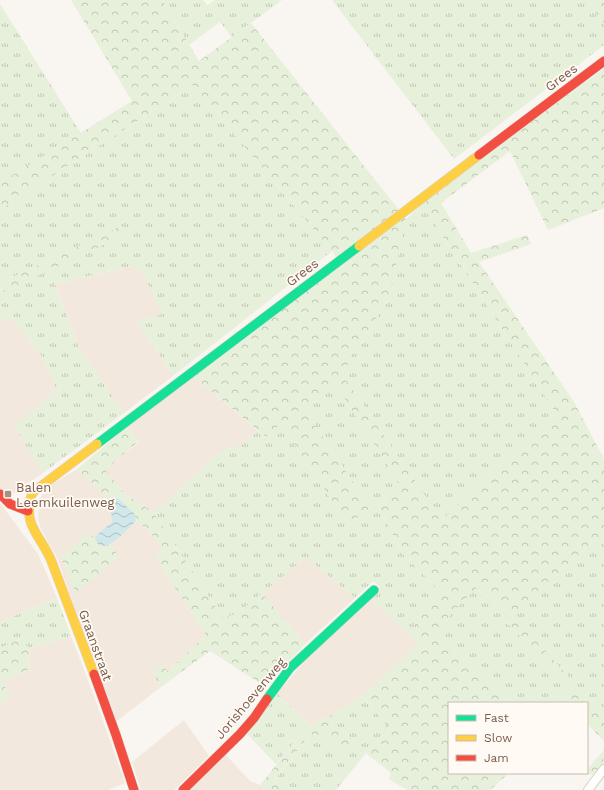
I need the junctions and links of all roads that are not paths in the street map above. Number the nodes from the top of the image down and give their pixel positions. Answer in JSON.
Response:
{"nodes":[{"id":1,"x":604,"y":61,"type":"edge"},
{"id":2,"x":0,"y":494,"type":"edge"},
{"id":3,"x":28,"y":511,"type":"junction"},
{"id":4,"x":374,"y":590,"type":"dead end"},
{"id":5,"x":604,"y":769,"type":"edge"},
{"id":6,"x":134,"y":790,"type":"edge"},
{"id":7,"x":183,"y":790,"type":"edge"},
{"id":8,"x":588,"y":790,"type":"edge"}],
"edges":[{"from":1,"to":3,"type":"street","name":"Grees"},
{"from":2,"to":3,"type":"street"},
{"from":3,"to":6,"type":"street","name":"Graanstraat"},
{"from":4,"to":7,"type":"street","name":"Jorishoevenweg"},
{"from":5,"to":8,"type":"street"}]}
